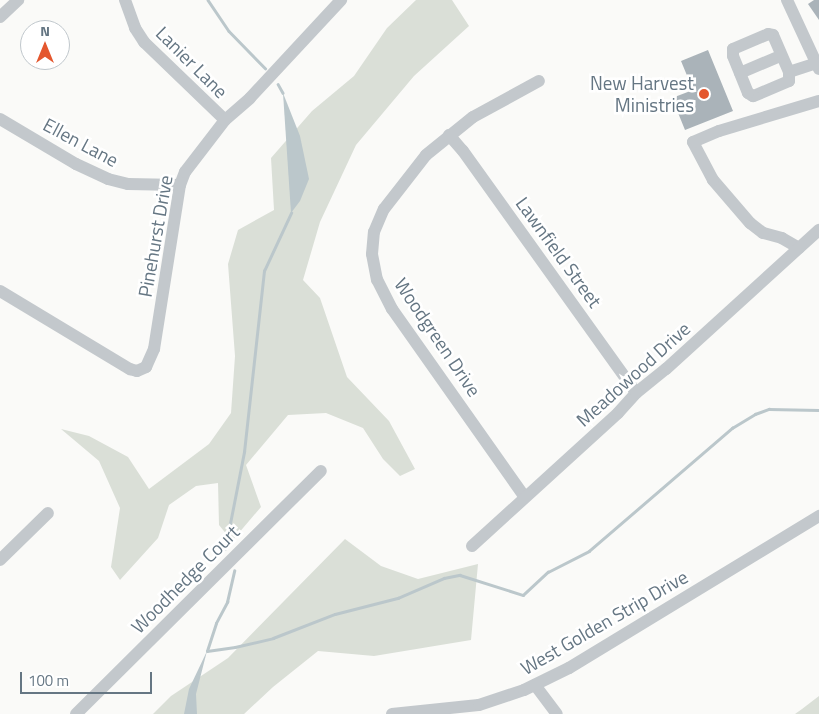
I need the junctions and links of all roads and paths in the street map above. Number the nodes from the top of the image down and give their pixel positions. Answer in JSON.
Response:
{"nodes":[{"id":1,"x":18,"y":0,"type":"edge"},
{"id":2,"x":125,"y":0,"type":"edge"},
{"id":3,"x":787,"y":0,"type":"edge"},
{"id":4,"x":336,"y":1,"type":"edge"},
{"id":5,"x":0,"y":17,"type":"edge"},
{"id":6,"x":780,"y":56,"type":"junction"},
{"id":7,"x":818,"y":66,"type":"edge"},
{"id":8,"x":789,"y":72,"type":"junction"},
{"id":9,"x":740,"y":73,"type":"junction"},
{"id":10,"x":539,"y":81,"type":"dead end"},
{"id":11,"x":819,"y":101,"type":"edge"},
{"id":12,"x":0,"y":119,"type":"edge"},
{"id":13,"x":225,"y":120,"type":"junction"},
{"id":14,"x":449,"y":135,"type":"junction"},
{"id":15,"x":180,"y":184,"type":"junction"},
{"id":16,"x":819,"y":230,"type":"edge"},
{"id":17,"x":799,"y":248,"type":"junction"},
{"id":18,"x":0,"y":291,"type":"edge"},
{"id":19,"x":636,"y":393,"type":"junction"},
{"id":20,"x":321,"y":471,"type":"dead end"},
{"id":21,"x":524,"y":496,"type":"junction"},
{"id":22,"x":48,"y":513,"type":"dead end"},
{"id":23,"x":819,"y":516,"type":"edge"},
{"id":24,"x":472,"y":546,"type":"dead end"},
{"id":25,"x":0,"y":560,"type":"edge"},
{"id":26,"x":535,"y":685,"type":"junction"},
{"id":27,"x":76,"y":714,"type":"edge"},
{"id":28,"x":392,"y":714,"type":"edge"},
{"id":29,"x":557,"y":714,"type":"edge"}],
"edges":[{"from":1,"to":5,"type":"street"},
{"from":2,"to":13,"type":"street","name":"Lanier Lane"},
{"from":3,"to":7,"type":"street"},
{"from":4,"to":13,"type":"street","name":"Pinehurst Drive"},
{"from":6,"to":8,"type":"street"},
{"from":6,"to":9,"type":"street"},
{"from":6,"to":9,"type":"street"},
{"from":7,"to":8,"type":"street"},
{"from":8,"to":9,"type":"street"},
{"from":10,"to":14,"type":"street","name":"Woodgreen Drive"},
{"from":11,"to":17,"type":"street"},
{"from":12,"to":15,"type":"street","name":"Ellen Lane"},
{"from":13,"to":15,"type":"street","name":"Pinehurst Drive"},
{"from":14,"to":19,"type":"street","name":"Lawnfield Street"},
{"from":14,"to":21,"type":"street","name":"Woodgreen Drive"},
{"from":15,"to":18,"type":"street","name":"Pinehurst Drive"},
{"from":16,"to":17,"type":"street","name":"Meadowood Drive"},
{"from":17,"to":19,"type":"street","name":"Meadowood Drive"},
{"from":19,"to":21,"type":"street","name":"Meadowood Drive"},
{"from":20,"to":27,"type":"street","name":"Woodhedge Court"},
{"from":21,"to":24,"type":"street","name":"Meadowood Drive"},
{"from":22,"to":25,"type":"street"},
{"from":23,"to":26,"type":"street","name":"West Golden Strip Drive"},
{"from":26,"to":28,"type":"street","name":"West Golden Strip Drive"},
{"from":26,"to":29,"type":"street"}]}
